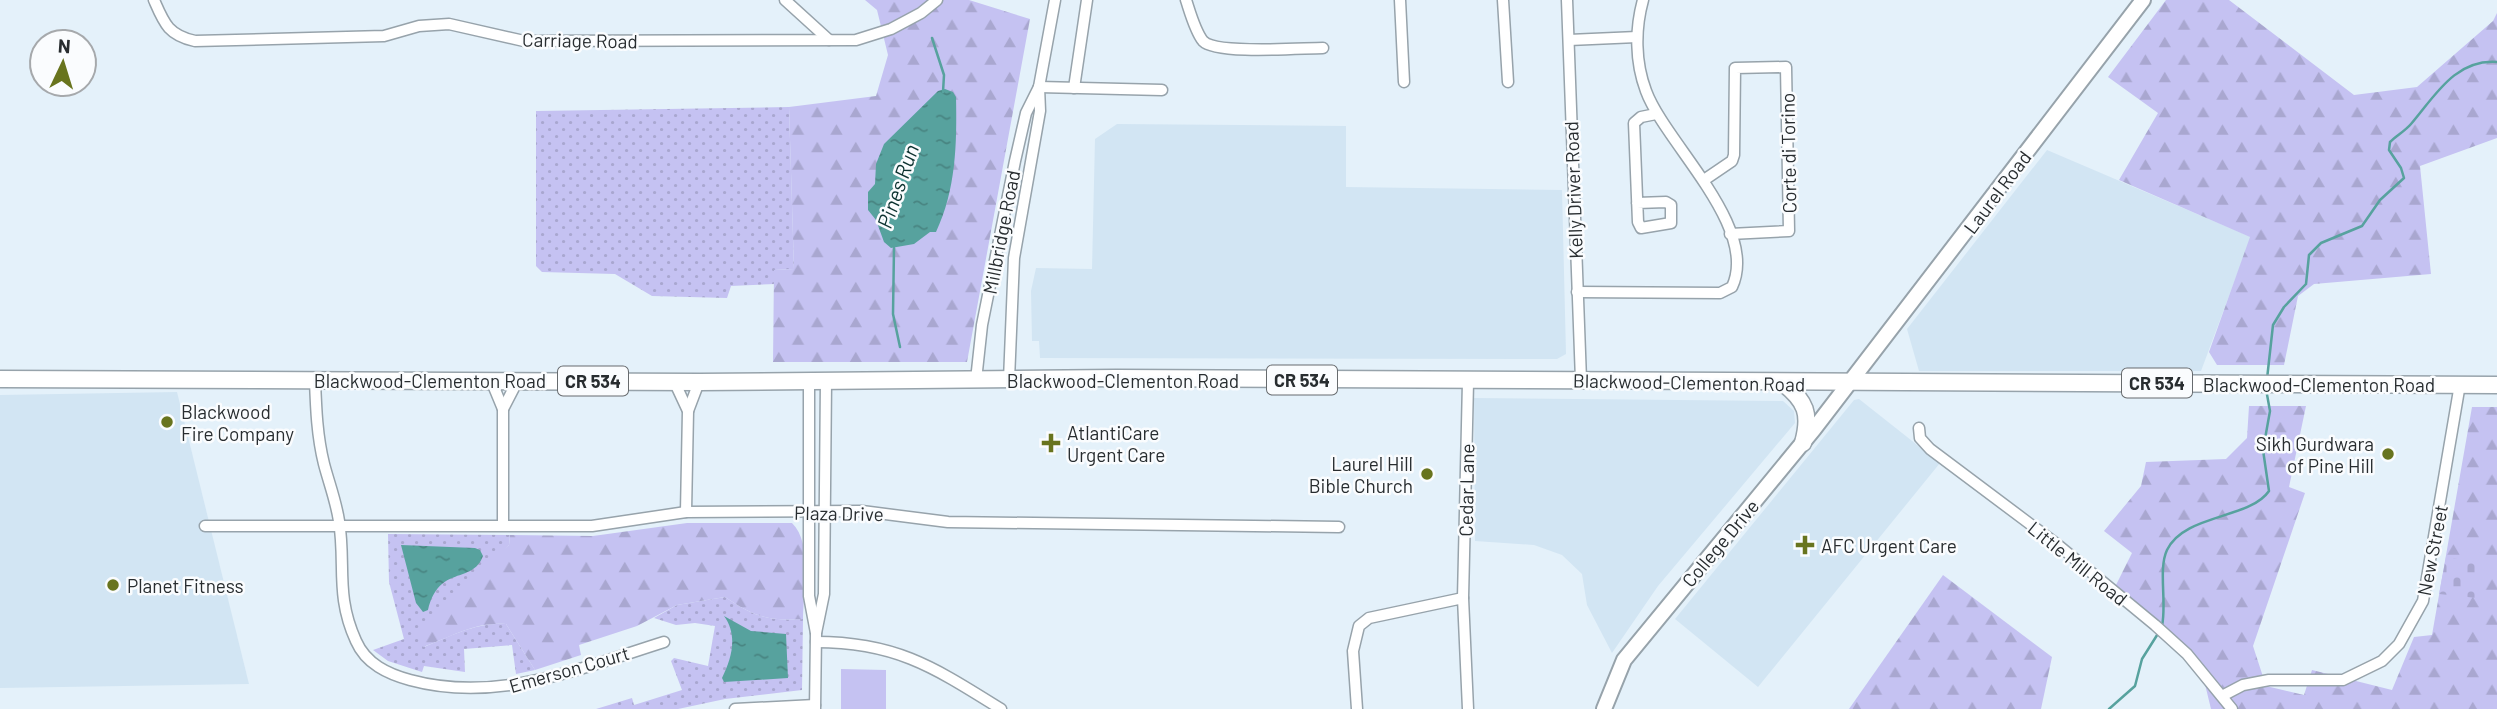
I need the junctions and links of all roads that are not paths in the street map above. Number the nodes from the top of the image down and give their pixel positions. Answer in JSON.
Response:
{"nodes":[{"id":1,"x":154,"y":0,"type":"edge"},
{"id":2,"x":785,"y":0,"type":"edge"},
{"id":3,"x":937,"y":0,"type":"edge"},
{"id":4,"x":1055,"y":0,"type":"edge"},
{"id":5,"x":1087,"y":0,"type":"edge"},
{"id":6,"x":1186,"y":0,"type":"edge"},
{"id":7,"x":1400,"y":0,"type":"edge"},
{"id":8,"x":1503,"y":0,"type":"edge"},
{"id":9,"x":1567,"y":0,"type":"edge"},
{"id":10,"x":1643,"y":0,"type":"edge"},
{"id":11,"x":2143,"y":0,"type":"edge"},
{"id":12,"x":1637,"y":37,"type":"junction"},
{"id":13,"x":830,"y":40,"type":"junction"},
{"id":14,"x":1569,"y":40,"type":"junction"},
{"id":15,"x":1324,"y":48,"type":"dead end"},
{"id":16,"x":1404,"y":82,"type":"dead end"},
{"id":17,"x":1508,"y":82,"type":"dead end"},
{"id":18,"x":1039,"y":87,"type":"junction"},
{"id":19,"x":1074,"y":88,"type":"junction"},
{"id":20,"x":1163,"y":90,"type":"dead end"},
{"id":21,"x":1656,"y":114,"type":"junction"},
{"id":22,"x":1704,"y":180,"type":"junction"},
{"id":23,"x":1637,"y":203,"type":"dead end"},
{"id":24,"x":1730,"y":234,"type":"junction"},
{"id":25,"x":1577,"y":292,"type":"junction"},
{"id":26,"x":0,"y":379,"type":"edge"},
{"id":27,"x":315,"y":380,"type":"junction"},
{"id":28,"x":491,"y":380,"type":"junction"},
{"id":29,"x":518,"y":380,"type":"junction"},
{"id":30,"x":976,"y":380,"type":"junction"},
{"id":31,"x":1009,"y":380,"type":"junction"},
{"id":32,"x":1581,"y":380,"type":"junction"},
{"id":33,"x":674,"y":381,"type":"junction"},
{"id":34,"x":809,"y":381,"type":"junction"},
{"id":35,"x":826,"y":381,"type":"junction"},
{"id":36,"x":699,"y":382,"type":"junction"},
{"id":37,"x":1468,"y":382,"type":"junction"},
{"id":38,"x":1783,"y":383,"type":"junction"},
{"id":39,"x":1850,"y":384,"type":"junction"},
{"id":40,"x":2460,"y":384,"type":"junction"},
{"id":41,"x":2497,"y":385,"type":"edge"},
{"id":42,"x":503,"y":409,"type":"junction"},
{"id":43,"x":688,"y":411,"type":"junction"},
{"id":44,"x":1919,"y":428,"type":"dead end"},
{"id":45,"x":1803,"y":443,"type":"junction"},
{"id":46,"x":686,"y":512,"type":"junction"},
{"id":47,"x":809,"y":512,"type":"junction"},
{"id":48,"x":824,"y":512,"type":"junction"},
{"id":49,"x":340,"y":524,"type":"junction"},
{"id":50,"x":205,"y":526,"type":"dead end"},
{"id":51,"x":503,"y":526,"type":"junction"},
{"id":52,"x":1339,"y":527,"type":"dead end"},
{"id":53,"x":1463,"y":598,"type":"junction"},
{"id":54,"x":816,"y":638,"type":"junction"},
{"id":55,"x":664,"y":642,"type":"dead end"},
{"id":56,"x":2222,"y":696,"type":"junction"},
{"id":57,"x":815,"y":707,"type":"edge"},
{"id":58,"x":735,"y":709,"type":"edge"},
{"id":59,"x":1001,"y":709,"type":"edge"},
{"id":60,"x":1357,"y":709,"type":"edge"},
{"id":61,"x":1468,"y":709,"type":"edge"},
{"id":62,"x":1604,"y":709,"type":"edge"},
{"id":63,"x":2232,"y":709,"type":"edge"}],
"edges":[{"from":1,"to":13,"type":"street","name":"Carriage Road"},
{"from":2,"to":13,"type":"street"},
{"from":3,"to":13,"type":"street","name":"Carriage Road"},
{"from":4,"to":18,"type":"street","name":"Millbridge Road"},
{"from":5,"to":19,"type":"street"},
{"from":6,"to":15,"type":"street"},
{"from":7,"to":16,"type":"street"},
{"from":8,"to":17,"type":"street"},
{"from":9,"to":14,"type":"street","name":"Kelly Driver Road"},
{"from":10,"to":12,"type":"street"},
{"from":11,"to":39,"type":"main road","name":"Laurel Road"},
{"from":12,"to":14,"type":"street"},
{"from":12,"to":21,"type":"street"},
{"from":14,"to":25,"type":"street","name":"Kelly Driver Road"},
{"from":18,"to":19,"type":"street"},
{"from":18,"to":30,"type":"street","name":"Millbridge Road"},
{"from":18,"to":31,"type":"street","name":"Millbridge Road"},
{"from":19,"to":20,"type":"street"},
{"from":21,"to":22,"type":"street"},
{"from":21,"to":23,"type":"street"},
{"from":22,"to":24,"type":"street"},
{"from":22,"to":24,"type":"street","name":"Corte di Torino"},
{"from":24,"to":25,"type":"street"},
{"from":25,"to":32,"type":"street","name":"Kelly Driver Road"},
{"from":26,"to":27,"type":"main road","name":"Blackwood-Clementon Road","number":"CR 534"},
{"from":27,"to":28,"type":"main road","name":"Blackwood-Clementon Road","number":"CR 534"},
{"from":27,"to":49,"type":"street","name":"Emerson Court"},
{"from":28,"to":29,"type":"main road","name":"Blackwood-Clementon Road","number":"CR 534"},
{"from":28,"to":42,"type":"street"},
{"from":29,"to":33,"type":"main road","name":"Blackwood-Clementon Road","number":"CR 534"},
{"from":29,"to":42,"type":"street"},
{"from":30,"to":31,"type":"main road","name":"Blackwood-Clementon Road","number":"CR 534"},
{"from":30,"to":35,"type":"main road","name":"Blackwood-Clementon Road","number":"CR 534"},
{"from":31,"to":37,"type":"main road","name":"Blackwood-Clementon Road","number":"CR 534"},
{"from":32,"to":37,"type":"main road","name":"Blackwood-Clementon Road","number":"CR 534"},
{"from":32,"to":38,"type":"main road","name":"Blackwood-Clementon Road","number":"CR 534"},
{"from":33,"to":36,"type":"main road","name":"Blackwood-Clementon Road","number":"CR 534"},
{"from":33,"to":43,"type":"street"},
{"from":34,"to":35,"type":"main road","name":"Blackwood-Clementon Road","number":"CR 534"},
{"from":34,"to":36,"type":"main road","name":"Blackwood-Clementon Road","number":"CR 534"},
{"from":34,"to":47,"type":"street"},
{"from":35,"to":48,"type":"street"},
{"from":36,"to":43,"type":"street"},
{"from":37,"to":53,"type":"street","name":"Cedar Lane"},
{"from":38,"to":39,"type":"main road","name":"Blackwood-Clementon Road","number":"CR 534"},
{"from":38,"to":45,"type":"main road"},
{"from":39,"to":40,"type":"main road","name":"Blackwood-Clementon Road","number":"CR 534"},
{"from":39,"to":45,"type":"main road","name":"College Drive"},
{"from":40,"to":41,"type":"main road","name":"Blackwood-Clementon Road","number":"CR 534"},
{"from":40,"to":56,"type":"street","name":"New Street"},
{"from":42,"to":51,"type":"street"},
{"from":43,"to":46,"type":"street"},
{"from":44,"to":56,"type":"street","name":"Little Mill Road"},
{"from":45,"to":62,"type":"main road","name":"College Drive"},
{"from":46,"to":47,"type":"street","name":"Plaza Drive"},
{"from":46,"to":51,"type":"street","name":"Plaza Drive"},
{"from":47,"to":48,"type":"street","name":"Plaza Drive"},
{"from":47,"to":54,"type":"street"},
{"from":48,"to":52,"type":"street","name":"Plaza Drive"},
{"from":48,"to":54,"type":"street"},
{"from":49,"to":50,"type":"street","name":"Plaza Drive"},
{"from":49,"to":51,"type":"street","name":"Plaza Drive"},
{"from":49,"to":55,"type":"street","name":"Emerson Court"},
{"from":53,"to":60,"type":"street"},
{"from":53,"to":61,"type":"street","name":"Cedar Lane"},
{"from":54,"to":57,"type":"street"},
{"from":54,"to":59,"type":"street"},
{"from":56,"to":63,"type":"street","name":"Little Mill Road"},
{"from":57,"to":58,"type":"street"}]}
